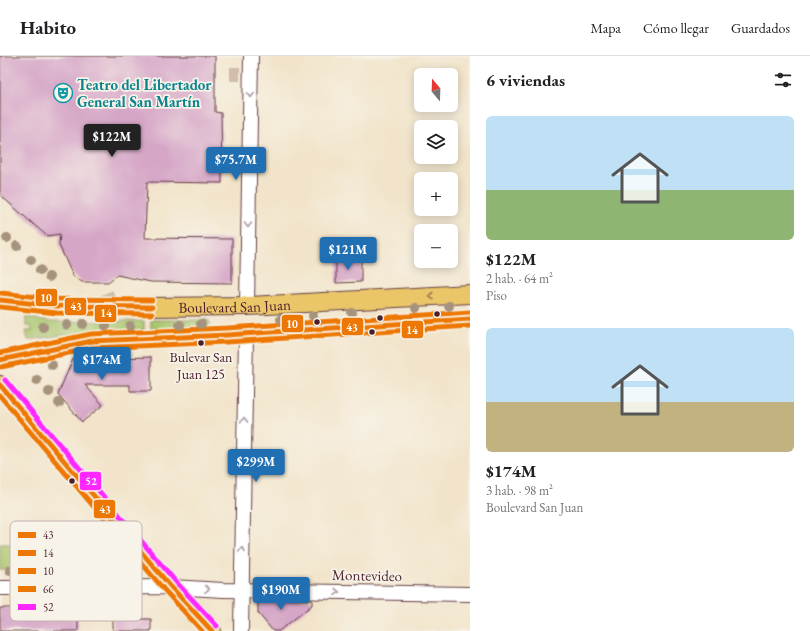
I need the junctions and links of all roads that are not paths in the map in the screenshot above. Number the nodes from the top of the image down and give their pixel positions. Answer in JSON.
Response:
{"nodes":[{"id":1,"x":251,"y":56,"type":"edge"},
{"id":2,"x":470,"y":294,"type":"edge"},
{"id":3,"x":0,"y":300,"type":"edge"},
{"id":4,"x":247,"y":306,"type":"junction"},
{"id":5,"x":470,"y":319,"type":"edge"},
{"id":6,"x":246,"y":334,"type":"junction"},
{"id":7,"x":0,"y":360,"type":"edge"},
{"id":8,"x":0,"y":385,"type":"edge"},
{"id":9,"x":115,"y":521,"type":"edge"},
{"id":10,"x":142,"y":553,"type":"edge"},
{"id":11,"x":142,"y":587,"type":"edge"},
{"id":12,"x":171,"y":587,"type":"junction"},
{"id":13,"x":0,"y":588,"type":"edge"},
{"id":14,"x":10,"y":588,"type":"edge"},
{"id":15,"x":242,"y":590,"type":"junction"},
{"id":16,"x":470,"y":594,"type":"edge"},
{"id":17,"x":212,"y":631,"type":"edge"},
{"id":18,"x":241,"y":631,"type":"edge"}],
"edges":[{"from":1,"to":4,"type":"street","one_way":true},
{"from":2,"to":4,"type":"main road","name":"Boulevard San Juan","one_way":true},
{"from":3,"to":4,"type":"main road","name":"Boulevard San Juan"},
{"from":5,"to":6,"type":"main road","name":"Boulevard San Juan"},
{"from":6,"to":7,"type":"main road","name":"Boulevard San Juan"},
{"from":15,"to":6,"type":"street","one_way":true},
{"from":8,"to":9,"type":"main road"},
{"from":10,"to":12,"type":"main road"},
{"from":11,"to":12,"type":"street","name":"Montevideo"},
{"from":12,"to":15,"type":"street","name":"Montevideo","one_way":true},
{"from":12,"to":17,"type":"main road"},
{"from":13,"to":14,"type":"street","name":"Montevideo"},
{"from":15,"to":16,"type":"street","name":"Montevideo","one_way":true},
{"from":15,"to":18,"type":"street"}]}
